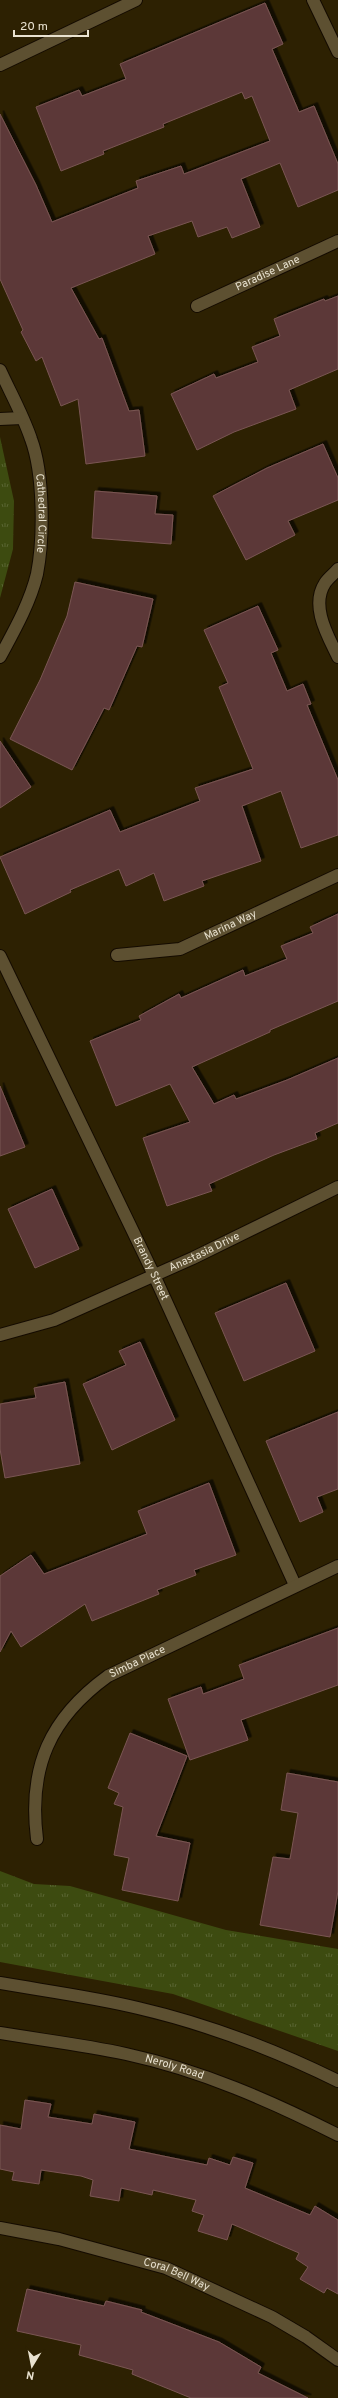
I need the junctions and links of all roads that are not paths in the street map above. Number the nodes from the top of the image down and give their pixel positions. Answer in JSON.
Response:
{"nodes":[{"id":1,"x":136,"y":0,"type":"edge"},
{"id":2,"x":313,"y":0,"type":"edge"},
{"id":3,"x":338,"y":52,"type":"edge"},
{"id":4,"x":0,"y":65,"type":"edge"},
{"id":5,"x":338,"y":241,"type":"edge"},
{"id":6,"x":197,"y":306,"type":"dead end"},
{"id":7,"x":0,"y":370,"type":"edge"},
{"id":8,"x":22,"y":418,"type":"junction"},
{"id":9,"x":0,"y":419,"type":"edge"},
{"id":10,"x":338,"y":569,"type":"edge"},
{"id":11,"x":0,"y":657,"type":"edge"},
{"id":12,"x":338,"y":657,"type":"edge"},
{"id":13,"x":338,"y":875,"type":"edge"},
{"id":14,"x":117,"y":955,"type":"dead end"},
{"id":15,"x":0,"y":956,"type":"edge"},
{"id":16,"x":338,"y":1187,"type":"edge"},
{"id":17,"x":154,"y":1275,"type":"junction"},
{"id":18,"x":0,"y":1334,"type":"edge"},
{"id":19,"x":338,"y":1566,"type":"edge"},
{"id":20,"x":295,"y":1585,"type":"junction"},
{"id":21,"x":37,"y":1839,"type":"dead end"},
{"id":22,"x":0,"y":1983,"type":"edge"},
{"id":23,"x":0,"y":2033,"type":"edge"},
{"id":24,"x":338,"y":2081,"type":"edge"},
{"id":25,"x":338,"y":2135,"type":"edge"},
{"id":26,"x":0,"y":2228,"type":"edge"},
{"id":27,"x":338,"y":2360,"type":"edge"}],
"edges":[{"from":1,"to":4,"type":"street"},
{"from":2,"to":3,"type":"street"},
{"from":5,"to":6,"type":"street","name":"Paradise Lane"},
{"from":7,"to":8,"type":"street","name":"Cathedral Circle"},
{"from":8,"to":9,"type":"street"},
{"from":8,"to":11,"type":"street","name":"Cathedral Circle"},
{"from":10,"to":12,"type":"street"},
{"from":13,"to":14,"type":"street","name":"Marina Way"},
{"from":15,"to":17,"type":"street","name":"Brandy Street"},
{"from":16,"to":17,"type":"street","name":"Anastasia Drive"},
{"from":17,"to":18,"type":"street","name":"Anastasia Drive"},
{"from":17,"to":20,"type":"street","name":"Brandy Street"},
{"from":19,"to":20,"type":"street","name":"Simba Place"},
{"from":20,"to":21,"type":"street","name":"Simba Place"},
{"from":22,"to":24,"type":"street"},
{"from":23,"to":25,"type":"street","name":"Neroly Road"},
{"from":26,"to":27,"type":"street","name":"Coral Bell Way"}]}
